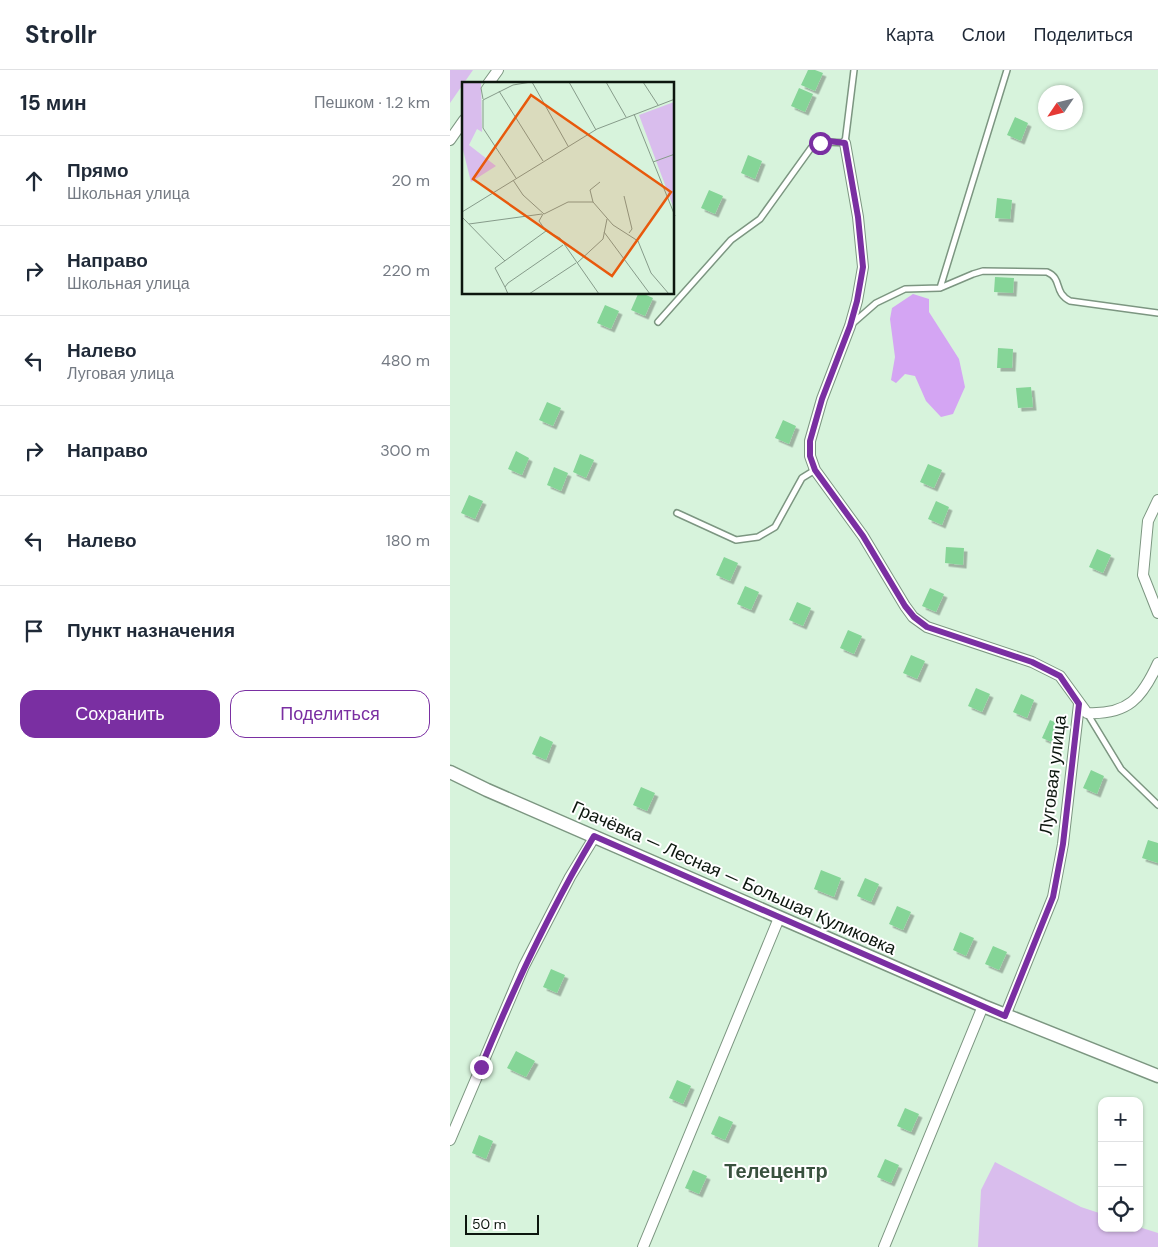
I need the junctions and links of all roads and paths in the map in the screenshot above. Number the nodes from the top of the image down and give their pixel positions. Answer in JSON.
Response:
{"nodes":[{"id":1,"x":498,"y":70,"type":"edge"},
{"id":2,"x":854,"y":70,"type":"edge"},
{"id":3,"x":1007,"y":70,"type":"edge"},
{"id":4,"x":489,"y":82,"type":"edge"},
{"id":5,"x":462,"y":123,"type":"edge"},
{"id":6,"x":450,"y":140,"type":"edge"},
{"id":7,"x":845,"y":143,"type":"junction"},
{"id":8,"x":940,"y":288,"type":"junction"},
{"id":9,"x":1158,"y":313,"type":"edge"},
{"id":10,"x":658,"y":322,"type":"dead end"},
{"id":11,"x":850,"y":326,"type":"junction"},
{"id":12,"x":815,"y":470,"type":"junction"},
{"id":13,"x":1158,"y":500,"type":"edge"},
{"id":14,"x":676,"y":513,"type":"dead end"},
{"id":15,"x":1158,"y":613,"type":"edge"},
{"id":16,"x":1158,"y":664,"type":"edge"},
{"id":17,"x":1079,"y":704,"type":"junction"},
{"id":18,"x":1087,"y":713,"type":"junction"},
{"id":19,"x":450,"y":772,"type":"edge"},
{"id":20,"x":1158,"y":805,"type":"edge"},
{"id":21,"x":594,"y":836,"type":"junction"},
{"id":22,"x":779,"y":918,"type":"junction"},
{"id":23,"x":983,"y":1006,"type":"junction"},
{"id":24,"x":1005,"y":1016,"type":"junction"},
{"id":25,"x":1158,"y":1076,"type":"edge"},
{"id":26,"x":450,"y":1140,"type":"edge"},
{"id":27,"x":642,"y":1247,"type":"edge"},
{"id":28,"x":884,"y":1247,"type":"edge"}],
"edges":[{"from":1,"to":4,"type":"street"},
{"from":2,"to":7,"type":"lane"},
{"from":3,"to":8,"type":"lane"},
{"from":5,"to":6,"type":"street"},
{"from":7,"to":10,"type":"lane"},
{"from":7,"to":11,"type":"street"},
{"from":8,"to":9,"type":"lane"},
{"from":8,"to":11,"type":"lane"},
{"from":11,"to":12,"type":"street"},
{"from":12,"to":14,"type":"lane"},
{"from":12,"to":17,"type":"street","name":"Луговая улица"},
{"from":13,"to":15,"type":"street"},
{"from":16,"to":18,"type":"street"},
{"from":17,"to":18,"type":"street"},
{"from":17,"to":24,"type":"street","name":"Луговая улица"},
{"from":18,"to":20,"type":"lane"},
{"from":19,"to":21,"type":"street","name":"Грачёвка — Лесная — Большая Куликовка"},
{"from":21,"to":22,"type":"street","name":"Грачёвка — Лесная — Большая Куликовка"},
{"from":21,"to":26,"type":"street"},
{"from":22,"to":23,"type":"street","name":"Грачёвка — Лесная — Большая Куликовка"},
{"from":22,"to":27,"type":"street"},
{"from":23,"to":24,"type":"street","name":"Грачёвка — Лесная — Большая Куликовка"},
{"from":23,"to":28,"type":"street"},
{"from":24,"to":25,"type":"street"}]}
